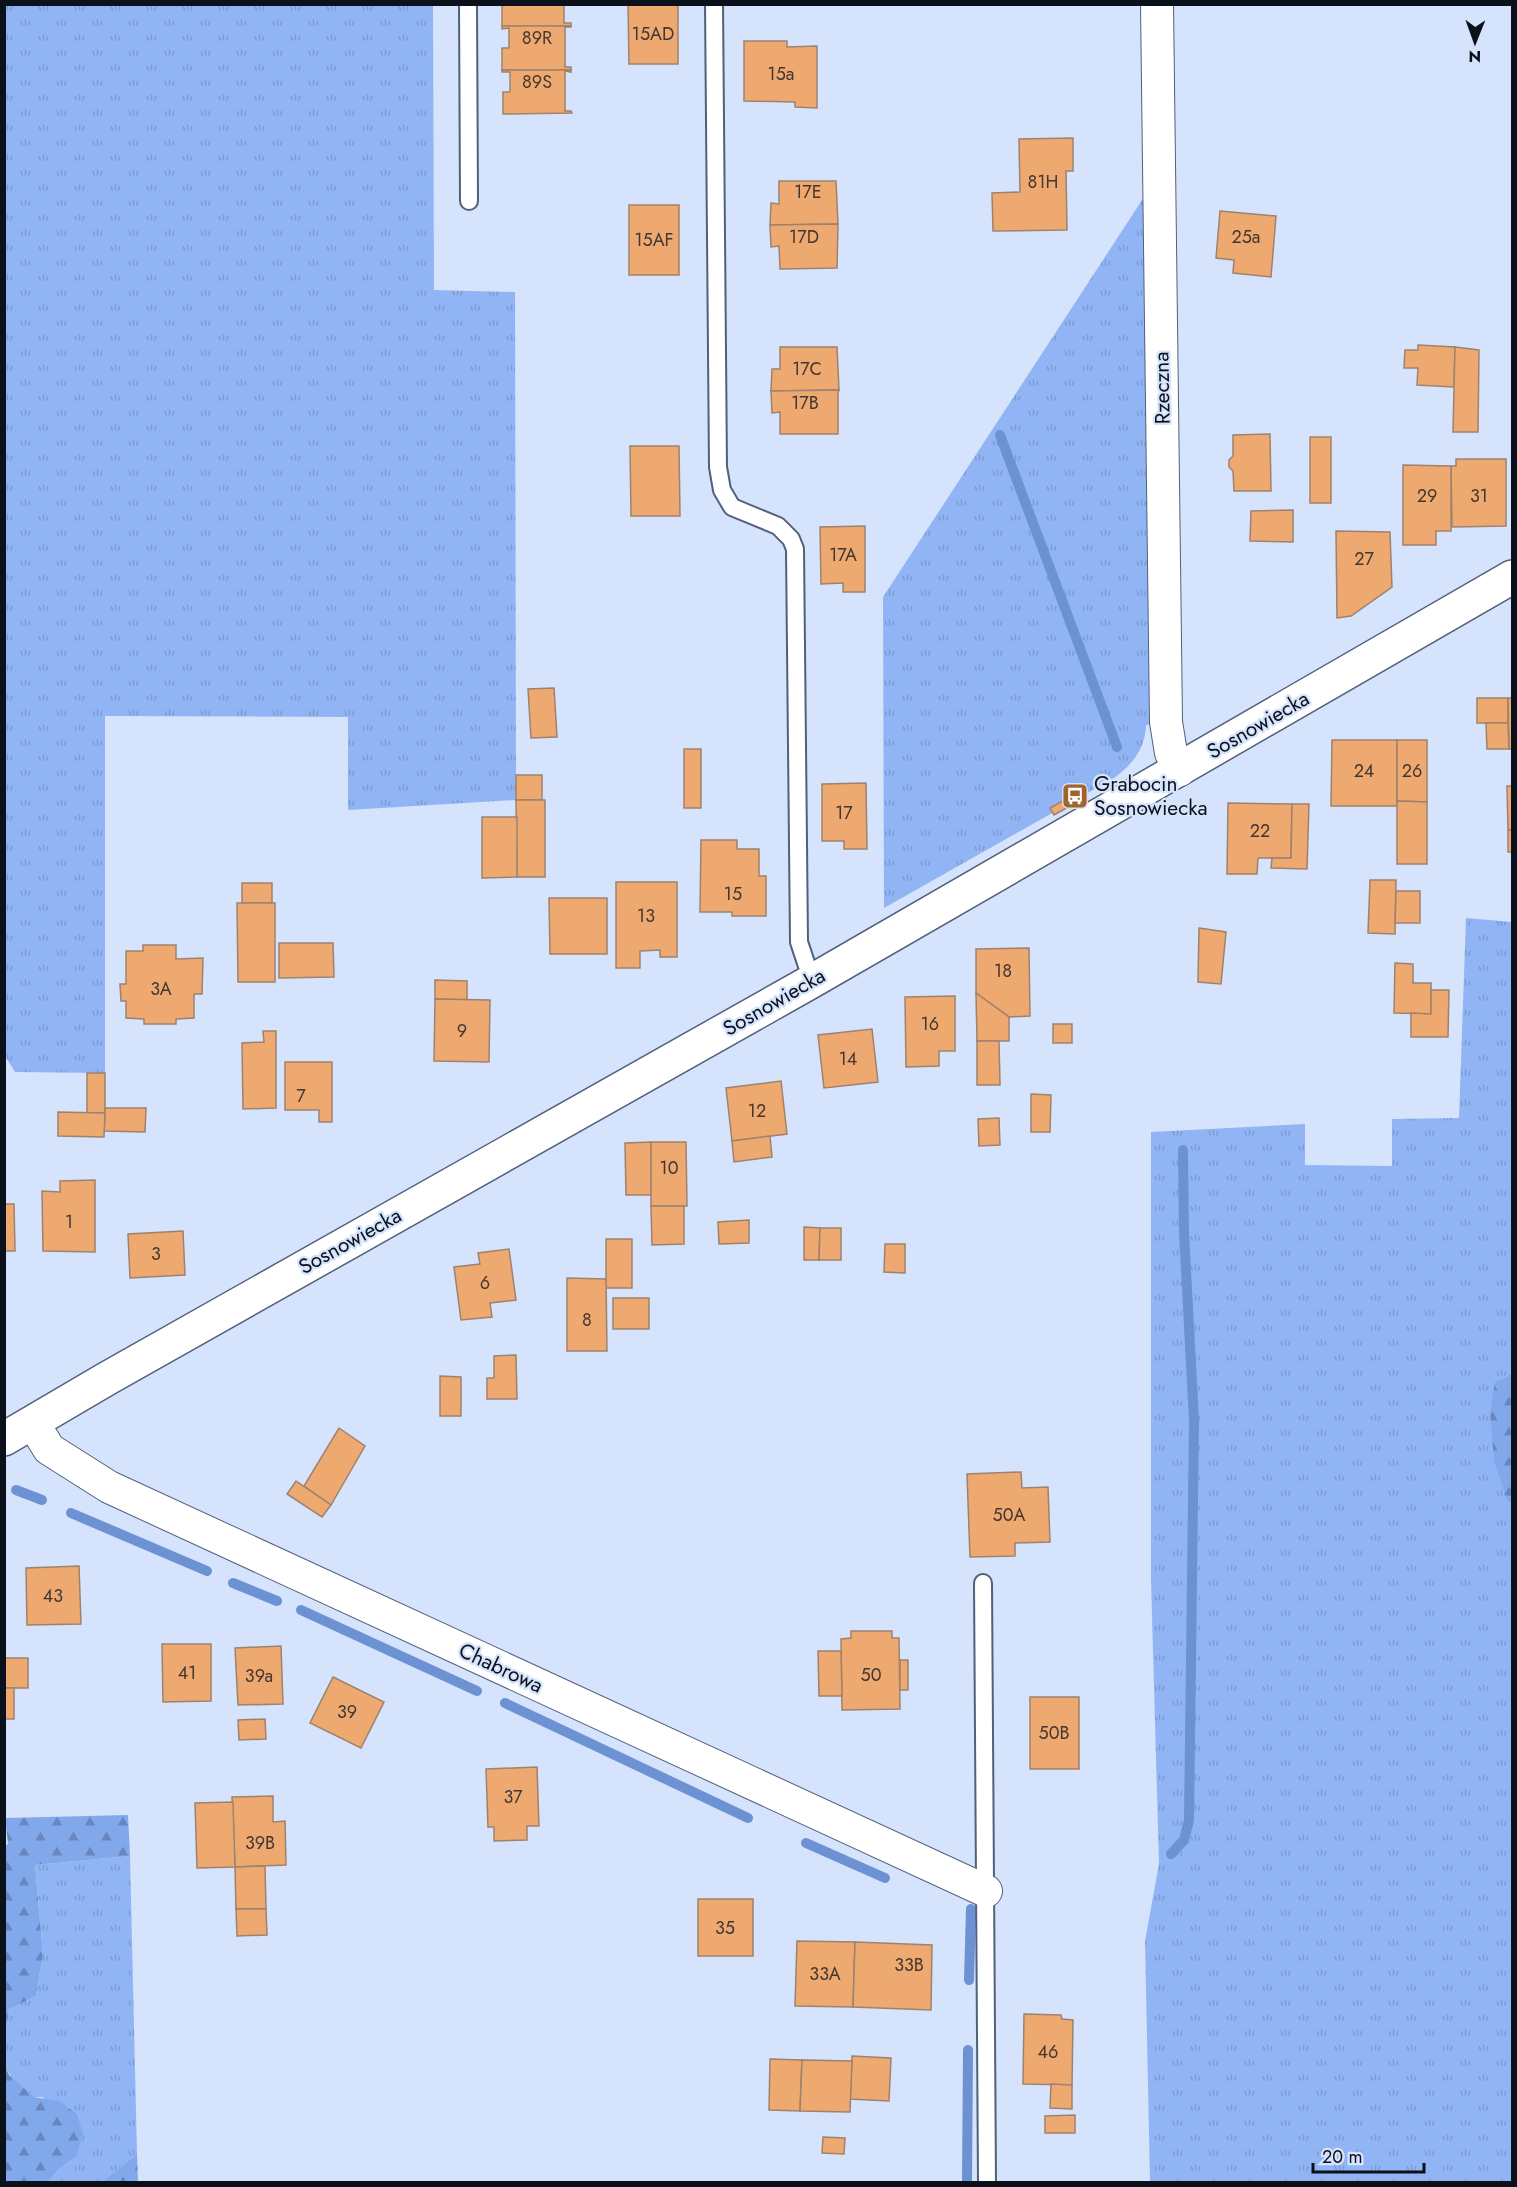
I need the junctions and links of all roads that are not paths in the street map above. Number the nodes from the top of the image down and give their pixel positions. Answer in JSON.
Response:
{"nodes":[{"id":1,"x":468,"y":4,"type":"edge"},
{"id":2,"x":714,"y":4,"type":"edge"},
{"id":3,"x":1157,"y":4,"type":"edge"},
{"id":4,"x":470,"y":201,"type":"dead end"},
{"id":5,"x":1512,"y":577,"type":"edge"},
{"id":6,"x":1180,"y":770,"type":"junction"},
{"id":7,"x":812,"y":981,"type":"junction"},
{"id":8,"x":33,"y":1423,"type":"junction"},
{"id":9,"x":4,"y":1439,"type":"edge"},
{"id":10,"x":983,"y":1583,"type":"dead end"},
{"id":11,"x":986,"y":1891,"type":"junction"},
{"id":12,"x":987,"y":2182,"type":"edge"}],
"edges":[{"from":1,"to":4,"type":"lane"},
{"from":2,"to":7,"type":"lane"},
{"from":3,"to":6,"type":"street","name":"Rzeczna"},
{"from":5,"to":6,"type":"street","name":"Sosnowiecka"},
{"from":6,"to":7,"type":"street","name":"Sosnowiecka"},
{"from":7,"to":8,"type":"street","name":"Sosnowiecka"},
{"from":8,"to":9,"type":"street","name":"Sosnowiecka"},
{"from":8,"to":11,"type":"street","name":"Chabrowa"},
{"from":10,"to":11,"type":"lane"},
{"from":11,"to":12,"type":"lane"}]}
